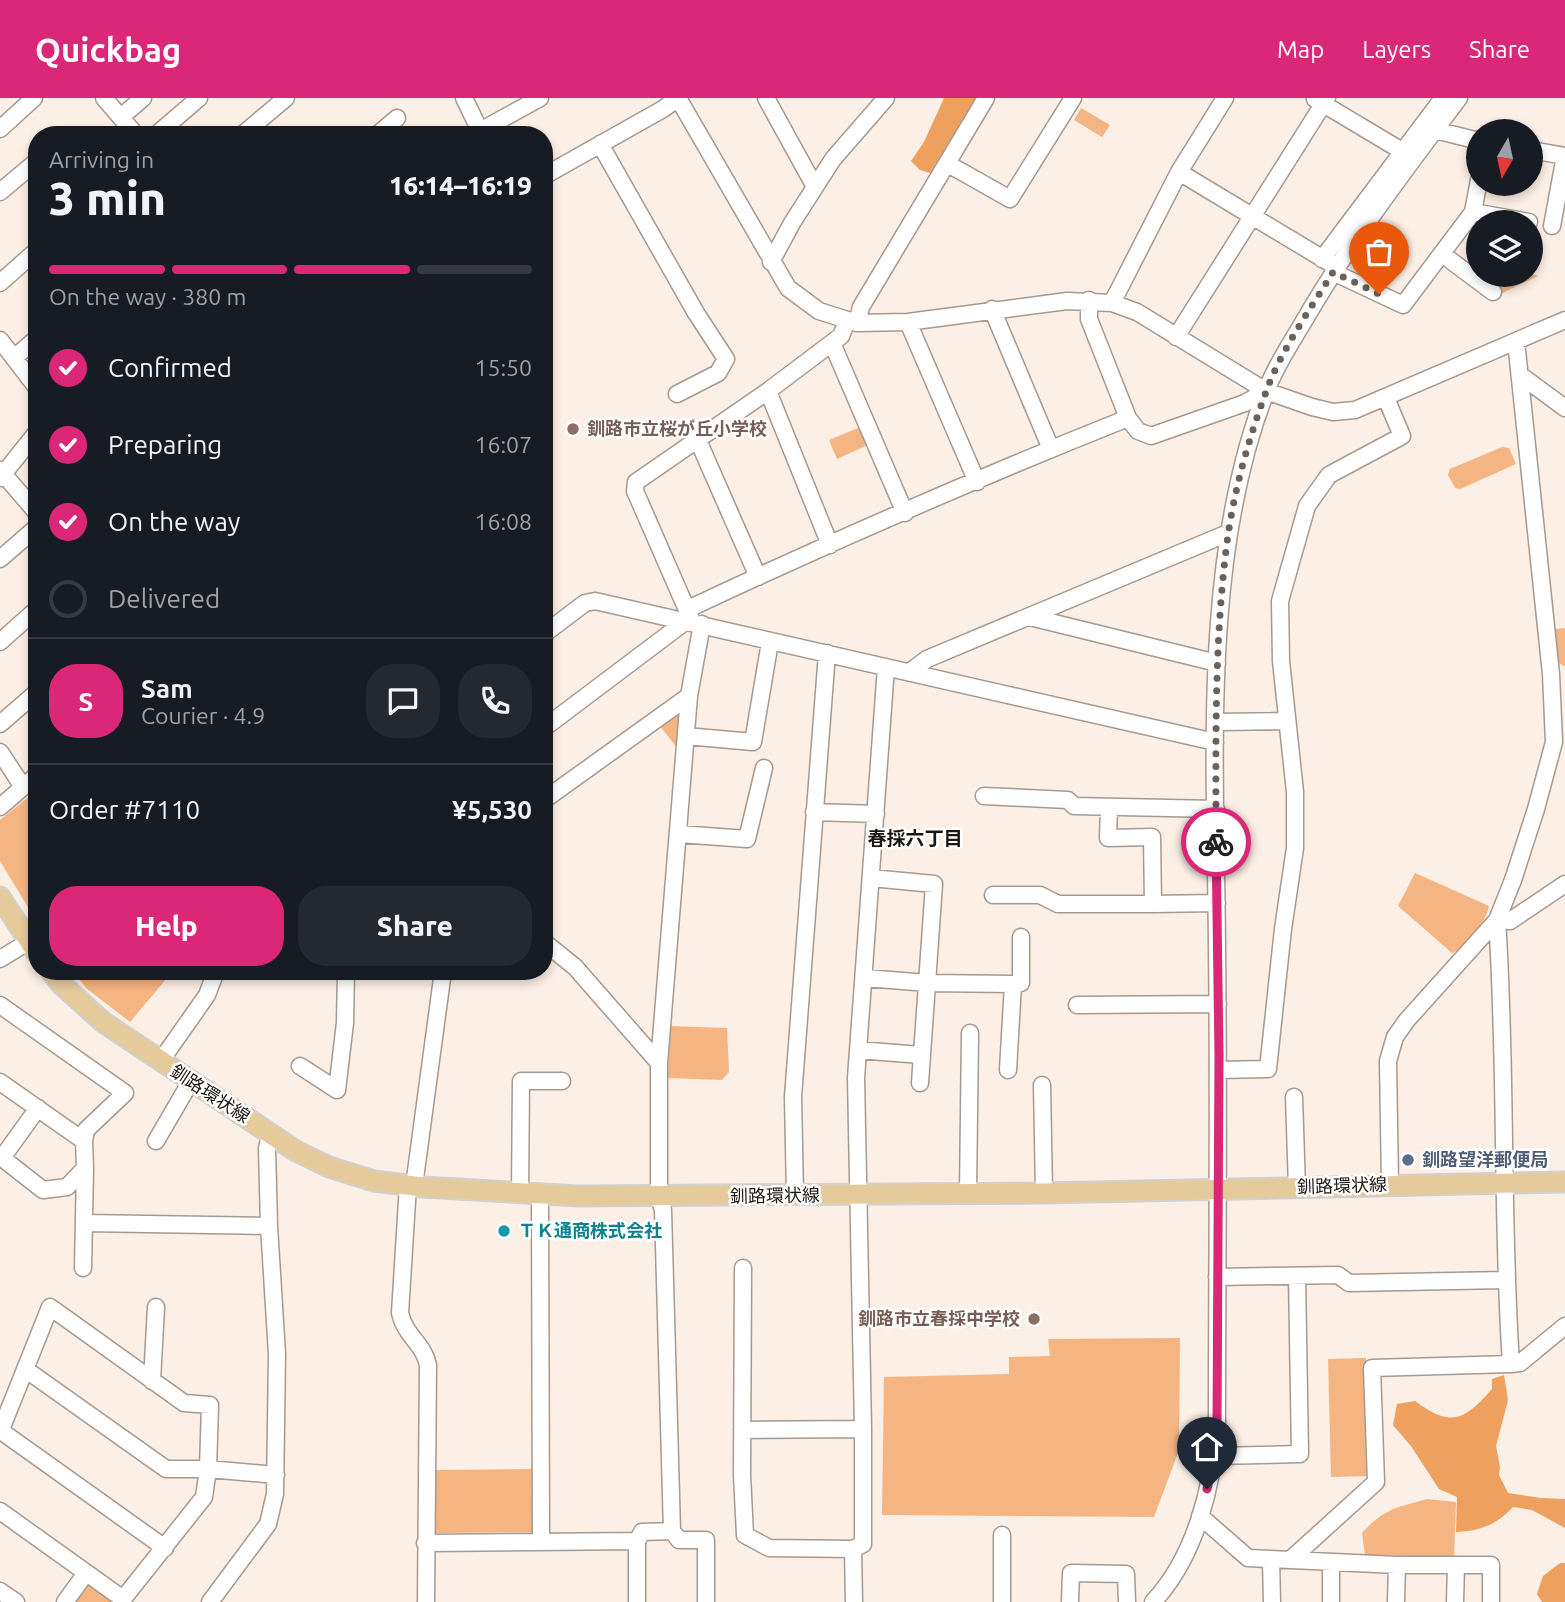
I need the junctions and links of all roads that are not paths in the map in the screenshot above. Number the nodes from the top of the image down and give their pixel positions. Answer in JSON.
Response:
{"nodes":[{"id":1,"x":34,"y":98,"type":"edge"},
{"id":2,"x":104,"y":98,"type":"edge"},
{"id":3,"x":143,"y":98,"type":"edge"},
{"id":4,"x":199,"y":98,"type":"edge"},
{"id":5,"x":286,"y":98,"type":"edge"},
{"id":6,"x":464,"y":98,"type":"edge"},
{"id":7,"x":540,"y":98,"type":"edge"},
{"id":8,"x":678,"y":98,"type":"edge"},
{"id":9,"x":886,"y":98,"type":"edge"},
{"id":10,"x":986,"y":98,"type":"edge"},
{"id":11,"x":1225,"y":98,"type":"edge"},
{"id":12,"x":1443,"y":98,"type":"edge"},
{"id":13,"x":1459,"y":98,"type":"edge"},
{"id":14,"x":1068,"y":100,"type":"edge"},
{"id":15,"x":1321,"y":100,"type":"edge"},
{"id":16,"x":772,"y":101,"type":"edge"},
{"id":17,"x":121,"y":117,"type":"junction"},
{"id":18,"x":397,"y":118,"type":"dead end"},
{"id":19,"x":128,"y":126,"type":"edge"},
{"id":20,"x":166,"y":126,"type":"edge"},
{"id":21,"x":253,"y":126,"type":"edge"},
{"id":22,"x":388,"y":126,"type":"edge"},
{"id":23,"x":478,"y":126,"type":"edge"},
{"id":24,"x":493,"y":126,"type":"edge"},
{"id":25,"x":0,"y":129,"type":"edge"},
{"id":26,"x":1435,"y":130,"type":"junction"},
{"id":27,"x":1466,"y":138,"type":"edge"},
{"id":28,"x":600,"y":144,"type":"junction"},
{"id":29,"x":1402,"y":151,"type":"junction"},
{"id":30,"x":1544,"y":152,"type":"edge"},
{"id":31,"x":1565,"y":156,"type":"edge"},
{"id":32,"x":948,"y":164,"type":"junction"},
{"id":33,"x":28,"y":168,"type":"edge"},
{"id":34,"x":553,"y":171,"type":"edge"},
{"id":35,"x":1179,"y":172,"type":"junction"},
{"id":36,"x":815,"y":187,"type":"junction"},
{"id":37,"x":0,"y":192,"type":"edge"},
{"id":38,"x":1252,"y":216,"type":"junction"},
{"id":39,"x":1466,"y":221,"type":"edge"},
{"id":40,"x":1558,"y":228,"type":"edge"},
{"id":41,"x":1442,"y":254,"type":"junction"},
{"id":42,"x":28,"y":258,"type":"edge"},
{"id":43,"x":771,"y":262,"type":"junction"},
{"id":44,"x":1330,"y":266,"type":"junction"},
{"id":45,"x":0,"y":282,"type":"edge"},
{"id":46,"x":1493,"y":292,"type":"dead end"},
{"id":47,"x":1088,"y":300,"type":"junction"},
{"id":48,"x":1112,"y":303,"type":"junction"},
{"id":49,"x":992,"y":309,"type":"junction"},
{"id":50,"x":1565,"y":320,"type":"edge"},
{"id":51,"x":852,"y":322,"type":"junction"},
{"id":52,"x":908,"y":322,"type":"junction"},
{"id":53,"x":1176,"y":337,"type":"junction"},
{"id":54,"x":0,"y":340,"type":"edge"},
{"id":55,"x":1516,"y":341,"type":"junction"},
{"id":56,"x":832,"y":344,"type":"junction"},
{"id":57,"x":28,"y":346,"type":"edge"},
{"id":58,"x":14,"y":358,"type":"junction"},
{"id":59,"x":1520,"y":375,"type":"junction"},
{"id":60,"x":28,"y":376,"type":"edge"},
{"id":61,"x":768,"y":391,"type":"junction"},
{"id":62,"x":1266,"y":391,"type":"junction"},
{"id":63,"x":677,"y":394,"type":"dead end"},
{"id":64,"x":1386,"y":398,"type":"junction"},
{"id":65,"x":1565,"y":408,"type":"edge"},
{"id":66,"x":1128,"y":418,"type":"junction"},
{"id":67,"x":697,"y":438,"type":"junction"},
{"id":68,"x":28,"y":442,"type":"edge"},
{"id":69,"x":1051,"y":449,"type":"junction"},
{"id":70,"x":1,"y":474,"type":"edge"},
{"id":71,"x":977,"y":482,"type":"junction"},
{"id":72,"x":28,"y":503,"type":"edge"},
{"id":73,"x":905,"y":513,"type":"junction"},
{"id":74,"x":1228,"y":533,"type":"junction"},
{"id":75,"x":28,"y":535,"type":"edge"},
{"id":76,"x":830,"y":545,"type":"junction"},
{"id":77,"x":0,"y":559,"type":"edge"},
{"id":78,"x":758,"y":577,"type":"junction"},
{"id":79,"x":28,"y":617,"type":"edge"},
{"id":80,"x":1030,"y":617,"type":"junction"},
{"id":81,"x":692,"y":619,"type":"junction"},
{"id":82,"x":553,"y":628,"type":"edge"},
{"id":83,"x":0,"y":642,"type":"edge"},
{"id":84,"x":770,"y":642,"type":"junction"},
{"id":85,"x":827,"y":653,"type":"junction"},
{"id":86,"x":1217,"y":663,"type":"junction"},
{"id":87,"x":887,"y":667,"type":"junction"},
{"id":88,"x":911,"y":671,"type":"junction"},
{"id":89,"x":1558,"y":673,"type":"edge"},
{"id":90,"x":690,"y":696,"type":"junction"},
{"id":91,"x":28,"y":700,"type":"edge"},
{"id":92,"x":553,"y":721,"type":"edge"},
{"id":93,"x":1287,"y":721,"type":"junction"},
{"id":94,"x":1217,"y":722,"type":"junction"},
{"id":95,"x":0,"y":724,"type":"edge"},
{"id":96,"x":686,"y":736,"type":"junction"},
{"id":97,"x":1559,"y":741,"type":"edge"},
{"id":98,"x":1215,"y":742,"type":"junction"},
{"id":99,"x":0,"y":752,"type":"edge"},
{"id":100,"x":764,"y":768,"type":"dead end"},
{"id":101,"x":28,"y":783,"type":"edge"},
{"id":102,"x":23,"y":787,"type":"junction"},
{"id":103,"x":553,"y":794,"type":"edge"},
{"id":104,"x":984,"y":796,"type":"dead end"},
{"id":105,"x":0,"y":807,"type":"edge"},
{"id":106,"x":1109,"y":808,"type":"junction"},
{"id":107,"x":1216,"y":809,"type":"junction"},
{"id":108,"x":814,"y":812,"type":"junction"},
{"id":109,"x":876,"y":814,"type":"junction"},
{"id":110,"x":679,"y":834,"type":"junction"},
{"id":111,"x":871,"y":878,"type":"junction"},
{"id":112,"x":1565,"y":884,"type":"edge"},
{"id":113,"x":993,"y":895,"type":"dead end"},
{"id":114,"x":0,"y":897,"type":"edge"},
{"id":115,"x":1217,"y":903,"type":"junction"},
{"id":116,"x":1153,"y":904,"type":"junction"},
{"id":117,"x":1497,"y":920,"type":"junction"},
{"id":118,"x":1021,"y":937,"type":"dead end"},
{"id":119,"x":28,"y":939,"type":"edge"},
{"id":120,"x":28,"y":949,"type":"edge"},
{"id":121,"x":553,"y":949,"type":"edge"},
{"id":122,"x":0,"y":959,"type":"edge"},
{"id":123,"x":865,"y":978,"type":"junction"},
{"id":124,"x":58,"y":980,"type":"edge"},
{"id":125,"x":213,"y":980,"type":"edge"},
{"id":126,"x":346,"y":980,"type":"edge"},
{"id":127,"x":442,"y":980,"type":"edge"},
{"id":128,"x":928,"y":983,"type":"junction"},
{"id":129,"x":1013,"y":984,"type":"junction"},
{"id":130,"x":1218,"y":1004,"type":"junction"},
{"id":131,"x":0,"y":1005,"type":"edge"},
{"id":132,"x":1077,"y":1005,"type":"dead end"},
{"id":133,"x":970,"y":1032,"type":"dead end"},
{"id":134,"x":859,"y":1051,"type":"junction"},
{"id":135,"x":921,"y":1055,"type":"junction"},
{"id":136,"x":160,"y":1062,"type":"junction"},
{"id":137,"x":659,"y":1063,"type":"junction"},
{"id":138,"x":300,"y":1066,"type":"dead end"},
{"id":139,"x":1008,"y":1070,"type":"dead end"},
{"id":140,"x":1219,"y":1070,"type":"junction"},
{"id":141,"x":191,"y":1081,"type":"junction"},
{"id":142,"x":562,"y":1081,"type":"dead end"},
{"id":143,"x":0,"y":1082,"type":"edge"},
{"id":144,"x":920,"y":1083,"type":"dead end"},
{"id":145,"x":1042,"y":1085,"type":"dead end"},
{"id":146,"x":1294,"y":1097,"type":"dead end"},
{"id":147,"x":38,"y":1108,"type":"junction"},
{"id":148,"x":271,"y":1133,"type":"junction"},
{"id":149,"x":6,"y":1137,"type":"edge"},
{"id":150,"x":84,"y":1141,"type":"junction"},
{"id":151,"x":156,"y":1141,"type":"dead end"},
{"id":152,"x":85,"y":1168,"type":"junction"},
{"id":153,"x":1565,"y":1182,"type":"edge"},
{"id":154,"x":1504,"y":1183,"type":"junction"},
{"id":155,"x":1390,"y":1185,"type":"junction"},
{"id":156,"x":411,"y":1186,"type":"junction"},
{"id":157,"x":1297,"y":1188,"type":"junction"},
{"id":158,"x":1216,"y":1190,"type":"junction"},
{"id":159,"x":1044,"y":1192,"type":"junction"},
{"id":160,"x":968,"y":1193,"type":"junction"},
{"id":161,"x":530,"y":1195,"type":"junction"},
{"id":162,"x":795,"y":1195,"type":"junction"},
{"id":163,"x":857,"y":1195,"type":"junction"},
{"id":164,"x":659,"y":1197,"type":"junction"},
{"id":165,"x":85,"y":1223,"type":"junction"},
{"id":166,"x":269,"y":1226,"type":"junction"},
{"id":167,"x":83,"y":1268,"type":"dead end"},
{"id":168,"x":743,"y":1268,"type":"dead end"},
{"id":169,"x":1297,"y":1276,"type":"junction"},
{"id":170,"x":1217,"y":1277,"type":"junction"},
{"id":171,"x":1505,"y":1280,"type":"junction"},
{"id":172,"x":156,"y":1307,"type":"dead end"},
{"id":173,"x":1565,"y":1326,"type":"edge"},
{"id":174,"x":1511,"y":1364,"type":"junction"},
{"id":175,"x":25,"y":1369,"type":"junction"},
{"id":176,"x":152,"y":1381,"type":"junction"},
{"id":177,"x":863,"y":1429,"type":"junction"},
{"id":178,"x":742,"y":1430,"type":"junction"},
{"id":179,"x":0,"y":1432,"type":"edge"},
{"id":180,"x":1215,"y":1456,"type":"junction"},
{"id":181,"x":208,"y":1469,"type":"junction"},
{"id":182,"x":276,"y":1475,"type":"junction"},
{"id":183,"x":0,"y":1511,"type":"edge"},
{"id":184,"x":1200,"y":1516,"type":"junction"},
{"id":185,"x":672,"y":1531,"type":"junction"},
{"id":186,"x":1002,"y":1535,"type":"dead end"},
{"id":187,"x":541,"y":1541,"type":"junction"},
{"id":188,"x":638,"y":1541,"type":"junction"},
{"id":189,"x":425,"y":1543,"type":"junction"},
{"id":190,"x":165,"y":1548,"type":"junction"},
{"id":191,"x":853,"y":1549,"type":"junction"},
{"id":192,"x":1271,"y":1560,"type":"junction"},
{"id":193,"x":1290,"y":1560,"type":"junction"},
{"id":194,"x":1331,"y":1563,"type":"junction"},
{"id":195,"x":1397,"y":1565,"type":"junction"},
{"id":196,"x":1456,"y":1565,"type":"junction"},
{"id":197,"x":86,"y":1573,"type":"junction"},
{"id":198,"x":0,"y":1591,"type":"edge"},
{"id":199,"x":123,"y":1600,"type":"edge"},
{"id":200,"x":16,"y":1602,"type":"edge"},
{"id":201,"x":65,"y":1602,"type":"edge"},
{"id":202,"x":210,"y":1602,"type":"edge"},
{"id":203,"x":426,"y":1602,"type":"edge"},
{"id":204,"x":637,"y":1602,"type":"edge"},
{"id":205,"x":706,"y":1602,"type":"edge"},
{"id":206,"x":853,"y":1602,"type":"edge"},
{"id":207,"x":1002,"y":1602,"type":"edge"},
{"id":208,"x":1070,"y":1602,"type":"edge"},
{"id":209,"x":1128,"y":1602,"type":"edge"},
{"id":210,"x":1153,"y":1602,"type":"edge"},
{"id":211,"x":1272,"y":1602,"type":"edge"},
{"id":212,"x":1331,"y":1602,"type":"edge"},
{"id":213,"x":1396,"y":1602,"type":"edge"},
{"id":214,"x":1455,"y":1602,"type":"edge"},
{"id":215,"x":1491,"y":1602,"type":"edge"}],
"edges":[{"from":1,"to":25,"type":"street"},
{"from":2,"to":17,"type":"street"},
{"from":3,"to":17,"type":"street"},
{"from":4,"to":20,"type":"street"},
{"from":5,"to":21,"type":"street"},
{"from":6,"to":23,"type":"street"},
{"from":7,"to":24,"type":"street"},
{"from":8,"to":28,"type":"street"},
{"from":8,"to":43,"type":"street"},
{"from":9,"to":36,"type":"street"},
{"from":10,"to":32,"type":"street"},
{"from":11,"to":35,"type":"street"},
{"from":12,"to":29,"type":"street"},
{"from":13,"to":26,"type":"street"},
{"from":14,"to":32,"type":"street"},
{"from":15,"to":29,"type":"street"},
{"from":15,"to":38,"type":"street"},
{"from":16,"to":36,"type":"street"},
{"from":17,"to":19,"type":"street"},
{"from":18,"to":22,"type":"street"},
{"from":26,"to":27,"type":"street"},
{"from":26,"to":44,"type":"street"},
{"from":28,"to":34,"type":"street"},
{"from":28,"to":63,"type":"street"},
{"from":29,"to":44,"type":"street"},
{"from":30,"to":31,"type":"street"},
{"from":31,"to":40,"type":"street"},
{"from":32,"to":51,"type":"street"},
{"from":33,"to":37,"type":"street"},
{"from":35,"to":38,"type":"street"},
{"from":35,"to":48,"type":"street"},
{"from":36,"to":43,"type":"street"},
{"from":38,"to":44,"type":"street"},
{"from":38,"to":53,"type":"street"},
{"from":39,"to":41,"type":"street"},
{"from":41,"to":44,"type":"street"},
{"from":41,"to":46,"type":"street"},
{"from":42,"to":45,"type":"street"},
{"from":43,"to":51,"type":"street"},
{"from":44,"to":62,"type":"street"},
{"from":47,"to":48,"type":"street"},
{"from":47,"to":49,"type":"street"},
{"from":47,"to":66,"type":"street"},
{"from":48,"to":53,"type":"street"},
{"from":49,"to":52,"type":"street"},
{"from":49,"to":69,"type":"street"},
{"from":50,"to":55,"type":"street"},
{"from":51,"to":52,"type":"street"},
{"from":51,"to":56,"type":"street"},
{"from":52,"to":71,"type":"street"},
{"from":53,"to":62,"type":"street"},
{"from":54,"to":58,"type":"street"},
{"from":55,"to":59,"type":"street"},
{"from":55,"to":64,"type":"street"},
{"from":56,"to":61,"type":"street"},
{"from":56,"to":73,"type":"street"},
{"from":57,"to":58,"type":"street"},
{"from":58,"to":60,"type":"street"},
{"from":59,"to":65,"type":"street"},
{"from":59,"to":89,"type":"street"},
{"from":61,"to":67,"type":"street"},
{"from":61,"to":76,"type":"street"},
{"from":62,"to":64,"type":"street"},
{"from":62,"to":66,"type":"street"},
{"from":62,"to":74,"type":"street"},
{"from":64,"to":93,"type":"street"},
{"from":66,"to":69,"type":"street"},
{"from":67,"to":78,"type":"street"},
{"from":67,"to":81,"type":"street"},
{"from":68,"to":70,"type":"street"},
{"from":69,"to":71,"type":"street"},
{"from":70,"to":72,"type":"street"},
{"from":71,"to":73,"type":"street"},
{"from":73,"to":76,"type":"street"},
{"from":74,"to":80,"type":"street"},
{"from":74,"to":86,"type":"street"},
{"from":75,"to":77,"type":"street"},
{"from":76,"to":78,"type":"street"},
{"from":78,"to":81,"type":"street"},
{"from":79,"to":83,"type":"street"},
{"from":80,"to":86,"type":"street"},
{"from":80,"to":88,"type":"street"},
{"from":81,"to":82,"type":"street"},
{"from":81,"to":84,"type":"street"},
{"from":81,"to":90,"type":"street"},
{"from":81,"to":92,"type":"street"},
{"from":84,"to":85,"type":"street"},
{"from":84,"to":96,"type":"street"},
{"from":85,"to":87,"type":"street"},
{"from":85,"to":108,"type":"street"},
{"from":86,"to":94,"type":"street"},
{"from":87,"to":88,"type":"street"},
{"from":87,"to":109,"type":"street"},
{"from":88,"to":98,"type":"street"},
{"from":89,"to":97,"type":"street"},
{"from":90,"to":96,"type":"street"},
{"from":90,"to":103,"type":"street"},
{"from":91,"to":95,"type":"street"},
{"from":93,"to":94,"type":"street"},
{"from":93,"to":140,"type":"street"},
{"from":94,"to":98,"type":"street"},
{"from":96,"to":110,"type":"street"},
{"from":97,"to":117,"type":"street"},
{"from":98,"to":107,"type":"street"},
{"from":99,"to":102,"type":"street"},
{"from":100,"to":110,"type":"street"},
{"from":101,"to":102,"type":"street"},
{"from":102,"to":105,"type":"street"},
{"from":104,"to":106,"type":"street"},
{"from":106,"to":107,"type":"street"},
{"from":106,"to":116,"type":"street"},
{"from":107,"to":115,"type":"street"},
{"from":108,"to":109,"type":"street"},
{"from":108,"to":162,"type":"street"},
{"from":109,"to":111,"type":"street"},
{"from":110,"to":137,"type":"street"},
{"from":111,"to":123,"type":"street"},
{"from":111,"to":128,"type":"street"},
{"from":112,"to":117,"type":"street"},
{"from":113,"to":116,"type":"street"},
{"from":114,"to":119,"type":"main road"},
{"from":115,"to":116,"type":"street"},
{"from":115,"to":130,"type":"street"},
{"from":117,"to":154,"type":"street"},
{"from":117,"to":155,"type":"street"},
{"from":118,"to":129,"type":"street"},
{"from":120,"to":122,"type":"street"},
{"from":121,"to":137,"type":"street"},
{"from":123,"to":128,"type":"street"},
{"from":123,"to":134,"type":"street"},
{"from":124,"to":136,"type":"main road","name":"釧路環状線"},
{"from":125,"to":136,"type":"street"},
{"from":126,"to":138,"type":"street"},
{"from":127,"to":156,"type":"street"},
{"from":128,"to":129,"type":"street"},
{"from":128,"to":135,"type":"street"},
{"from":129,"to":139,"type":"street"},
{"from":130,"to":132,"type":"street"},
{"from":130,"to":140,"type":"street"},
{"from":131,"to":150,"type":"street"},
{"from":133,"to":160,"type":"street"},
{"from":134,"to":135,"type":"street"},
{"from":134,"to":163,"type":"street"},
{"from":135,"to":144,"type":"street"},
{"from":136,"to":141,"type":"main road","name":"釧路環状線"},
{"from":137,"to":164,"type":"street"},
{"from":140,"to":158,"type":"street"},
{"from":141,"to":148,"type":"main road","name":"釧路環状線"},
{"from":141,"to":151,"type":"street"},
{"from":142,"to":161,"type":"street"},
{"from":143,"to":147,"type":"street"},
{"from":145,"to":159,"type":"street"},
{"from":146,"to":157,"type":"street"},
{"from":147,"to":149,"type":"street"},
{"from":147,"to":150,"type":"street"},
{"from":148,"to":156,"type":"main road","name":"釧路環状線"},
{"from":148,"to":166,"type":"street"},
{"from":149,"to":152,"type":"street"},
{"from":150,"to":152,"type":"street"},
{"from":152,"to":165,"type":"street"},
{"from":153,"to":154,"type":"main road","name":"釧路環状線"},
{"from":154,"to":155,"type":"main road","name":"釧路環状線"},
{"from":154,"to":171,"type":"street"},
{"from":155,"to":157,"type":"main road","name":"釧路環状線"},
{"from":156,"to":161,"type":"main road","name":"釧路環状線"},
{"from":156,"to":189,"type":"street"},
{"from":157,"to":158,"type":"main road","name":"釧路環状線"},
{"from":158,"to":159,"type":"main road","name":"釧路環状線"},
{"from":158,"to":170,"type":"street"},
{"from":159,"to":160,"type":"main road","name":"釧路環状線"},
{"from":160,"to":163,"type":"main road","name":"釧路環状線"},
{"from":161,"to":164,"type":"main road","name":"釧路環状線"},
{"from":161,"to":187,"type":"street"},
{"from":162,"to":163,"type":"main road","name":"釧路環状線"},
{"from":162,"to":164,"type":"main road","name":"釧路環状線"},
{"from":163,"to":177,"type":"street"},
{"from":164,"to":185,"type":"street"},
{"from":165,"to":166,"type":"street"},
{"from":165,"to":167,"type":"street"},
{"from":166,"to":182,"type":"street"},
{"from":168,"to":178,"type":"street"},
{"from":169,"to":170,"type":"street"},
{"from":169,"to":171,"type":"street"},
{"from":169,"to":180,"type":"street"},
{"from":170,"to":180,"type":"street"},
{"from":171,"to":174,"type":"street"},
{"from":172,"to":176,"type":"street"},
{"from":173,"to":174,"type":"street"},
{"from":174,"to":193,"type":"street"},
{"from":175,"to":176,"type":"street"},
{"from":175,"to":179,"type":"street"},
{"from":175,"to":181,"type":"street"},
{"from":176,"to":181,"type":"street"},
{"from":177,"to":178,"type":"street"},
{"from":177,"to":191,"type":"street"},
{"from":178,"to":191,"type":"street"},
{"from":179,"to":190,"type":"street"},
{"from":180,"to":184,"type":"street"},
{"from":181,"to":182,"type":"street"},
{"from":181,"to":190,"type":"street"},
{"from":182,"to":202,"type":"street"},
{"from":183,"to":197,"type":"street"},
{"from":184,"to":192,"type":"street"},
{"from":184,"to":210,"type":"street"},
{"from":185,"to":188,"type":"street"},
{"from":185,"to":205,"type":"street"},
{"from":186,"to":207,"type":"street"},
{"from":187,"to":188,"type":"street"},
{"from":187,"to":189,"type":"street"},
{"from":188,"to":204,"type":"street"},
{"from":189,"to":203,"type":"street"},
{"from":190,"to":199,"type":"street"},
{"from":191,"to":206,"type":"street"},
{"from":192,"to":193,"type":"street"},
{"from":192,"to":211,"type":"street"},
{"from":193,"to":194,"type":"street"},
{"from":194,"to":195,"type":"street"},
{"from":194,"to":212,"type":"street"},
{"from":195,"to":196,"type":"street"},
{"from":195,"to":213,"type":"street"},
{"from":196,"to":214,"type":"street"},
{"from":196,"to":215,"type":"street"},
{"from":197,"to":199,"type":"street"},
{"from":197,"to":201,"type":"street"},
{"from":198,"to":200,"type":"street"},
{"from":208,"to":209,"type":"street"}]}
